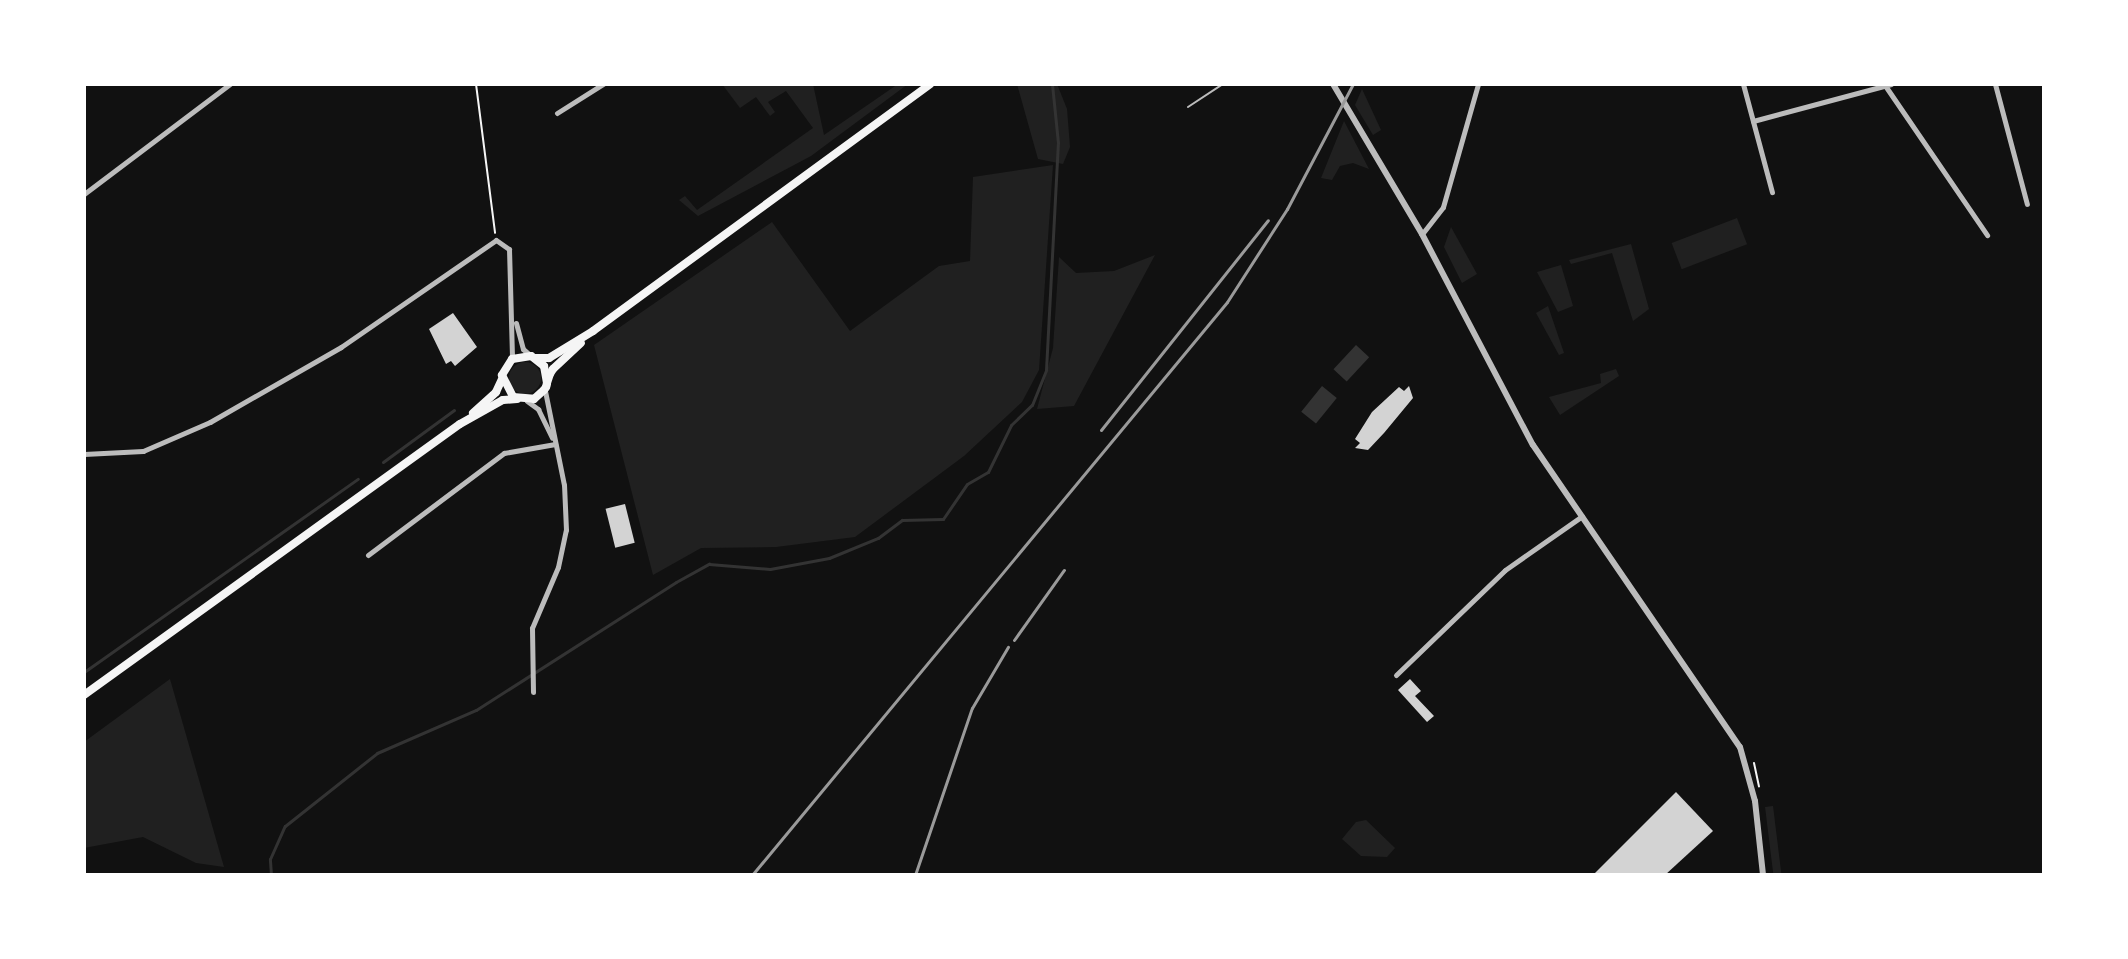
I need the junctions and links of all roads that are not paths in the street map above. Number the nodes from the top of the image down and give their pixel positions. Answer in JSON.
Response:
{"nodes":[{"id":1,"x":230,"y":84,"type":"edge"},
{"id":2,"x":603,"y":84,"type":"edge"},
{"id":3,"x":930,"y":84,"type":"edge"},
{"id":4,"x":1223,"y":84,"type":"edge"},
{"id":5,"x":1333,"y":84,"type":"edge"},
{"id":6,"x":1478,"y":84,"type":"edge"},
{"id":7,"x":1743,"y":84,"type":"edge"},
{"id":8,"x":1995,"y":84,"type":"edge"},
{"id":9,"x":1886,"y":85,"type":"edge"},
{"id":10,"x":1188,"y":107,"type":"dead end"},
{"id":11,"x":557,"y":113,"type":"dead end"},
{"id":12,"x":1753,"y":121,"type":"junction"},
{"id":13,"x":1772,"y":192,"type":"dead end"},
{"id":14,"x":84,"y":194,"type":"edge"},
{"id":15,"x":2027,"y":204,"type":"dead end"},
{"id":16,"x":1422,"y":234,"type":"junction"},
{"id":17,"x":1987,"y":235,"type":"dead end"},
{"id":18,"x":512,"y":310,"type":"junction"},
{"id":19,"x":593,"y":331,"type":"junction"},
{"id":20,"x":535,"y":358,"type":"junction"},
{"id":21,"x":509,"y":363,"type":"junction"},
{"id":22,"x":502,"y":375,"type":"junction"},
{"id":23,"x":546,"y":385,"type":"junction"},
{"id":24,"x":520,"y":400,"type":"junction"},
{"id":25,"x":460,"y":424,"type":"junction"},
{"id":26,"x":555,"y":444,"type":"junction"},
{"id":27,"x":84,"y":454,"type":"edge"},
{"id":28,"x":1582,"y":516,"type":"junction"},
{"id":29,"x":368,"y":555,"type":"dead end"},
{"id":30,"x":1396,"y":675,"type":"dead end"},
{"id":31,"x":533,"y":692,"type":"dead end"},
{"id":32,"x":84,"y":695,"type":"edge"},
{"id":33,"x":1763,"y":875,"type":"edge"}],
"edges":[{"from":1,"to":14,"type":"street"},
{"from":2,"to":11,"type":"street"},
{"from":3,"to":19,"type":"main road"},
{"from":4,"to":10,"type":"lane"},
{"from":5,"to":16,"type":"street"},
{"from":6,"to":16,"type":"street"},
{"from":7,"to":12,"type":"street"},
{"from":8,"to":15,"type":"street"},
{"from":9,"to":12,"type":"street"},
{"from":9,"to":17,"type":"street"},
{"from":12,"to":13,"type":"street"},
{"from":16,"to":28,"type":"street"},
{"from":18,"to":20,"type":"street"},
{"from":18,"to":21,"type":"street"},
{"from":18,"to":27,"type":"street"},
{"from":19,"to":20,"type":"main road"},
{"from":19,"to":23,"type":"main road"},
{"from":20,"to":21,"type":"main road"},
{"from":20,"to":23,"type":"main road"},
{"from":21,"to":22,"type":"main road"},
{"from":22,"to":24,"type":"main road"},
{"from":22,"to":25,"type":"main road"},
{"from":23,"to":24,"type":"main road"},
{"from":23,"to":26,"type":"street"},
{"from":24,"to":25,"type":"main road"},
{"from":24,"to":26,"type":"street"},
{"from":25,"to":32,"type":"main road"},
{"from":26,"to":29,"type":"street"},
{"from":26,"to":31,"type":"street"},
{"from":28,"to":30,"type":"street"},
{"from":28,"to":33,"type":"street"}]}
